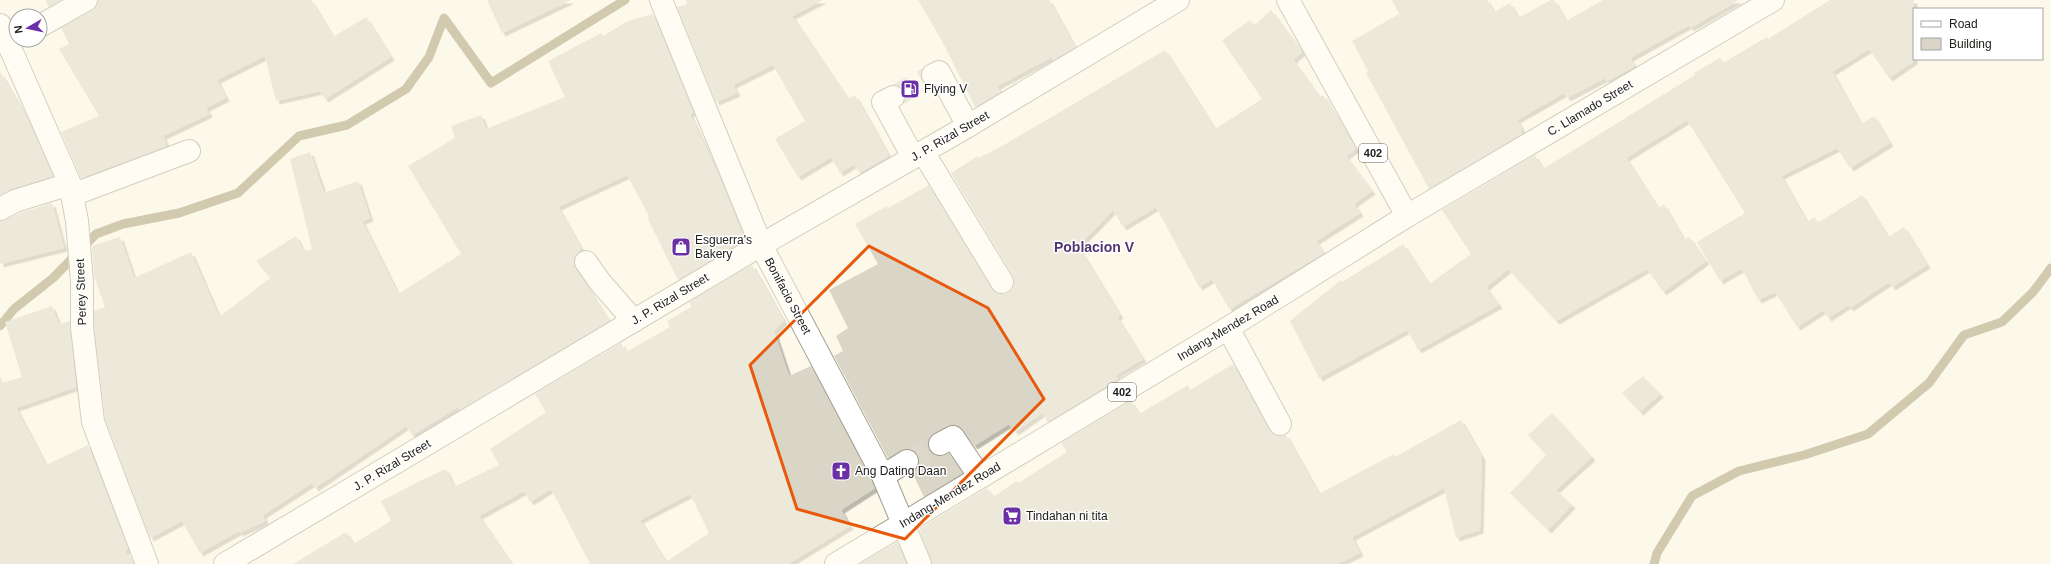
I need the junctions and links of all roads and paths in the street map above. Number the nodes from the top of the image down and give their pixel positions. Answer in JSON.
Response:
{"nodes":[{"id":1,"x":86,"y":0,"type":"edge"},
{"id":2,"x":661,"y":0,"type":"edge"},
{"id":3,"x":1178,"y":0,"type":"edge"},
{"id":4,"x":1288,"y":0,"type":"edge"},
{"id":5,"x":1773,"y":0,"type":"edge"},
{"id":6,"x":48,"y":21,"type":"edge"},
{"id":7,"x":13,"y":48,"type":"edge"},
{"id":8,"x":933,"y":75,"type":"dead end"},
{"id":9,"x":892,"y":97,"type":"dead end"},
{"id":10,"x":968,"y":126,"type":"junction"},
{"id":11,"x":189,"y":150,"type":"dead end"},
{"id":12,"x":918,"y":154,"type":"junction"},
{"id":13,"x":71,"y":190,"type":"junction"},
{"id":14,"x":0,"y":209,"type":"edge"},
{"id":15,"x":1407,"y":216,"type":"junction"},
{"id":16,"x":761,"y":245,"type":"junction"},
{"id":17,"x":586,"y":262,"type":"dead end"},
{"id":18,"x":1002,"y":282,"type":"dead end"},
{"id":19,"x":634,"y":321,"type":"junction"},
{"id":20,"x":1228,"y":328,"type":"junction"},
{"id":21,"x":1280,"y":424,"type":"dead end"},
{"id":22,"x":940,"y":444,"type":"tunnel mouth"},
{"id":23,"x":907,"y":461,"type":"tunnel mouth"},
{"id":24,"x":883,"y":476,"type":"junction"},
{"id":25,"x":980,"y":478,"type":"junction"},
{"id":26,"x":902,"y":523,"type":"junction"},
{"id":27,"x":146,"y":564,"type":"edge"},
{"id":28,"x":225,"y":564,"type":"edge"},
{"id":29,"x":836,"y":564,"type":"edge"},
{"id":30,"x":920,"y":564,"type":"edge"}],
"edges":[{"from":1,"to":6,"type":"main road"},
{"from":2,"to":16,"type":"main road","name":"Bonifacio Street"},
{"from":3,"to":10,"type":"main road","name":"J. P. Rizal Street"},
{"from":4,"to":15,"type":"main road","number":"402"},
{"from":5,"to":15,"type":"main road","name":"C. Llamado Street"},
{"from":7,"to":13,"type":"main road","name":"Perey Street"},
{"from":8,"to":10,"type":"main road"},
{"from":9,"to":12,"type":"main road"},
{"from":10,"to":12,"type":"main road","name":"J. P. Rizal Street"},
{"from":11,"to":13,"type":"main road"},
{"from":12,"to":16,"type":"main road","name":"J. P. Rizal Street"},
{"from":12,"to":18,"type":"main road"},
{"from":13,"to":14,"type":"main road"},
{"from":13,"to":27,"type":"main road","name":"Perey Street"},
{"from":15,"to":20,"type":"main road","name":"Indang-Mendez Road","number":"402"},
{"from":16,"to":19,"type":"main road","name":"J. P. Rizal Street"},
{"from":16,"to":24,"type":"main road","name":"Bonifacio Street"},
{"from":17,"to":19,"type":"main road"},
{"from":19,"to":28,"type":"main road","name":"J. P. Rizal Street"},
{"from":20,"to":21,"type":"main road"},
{"from":20,"to":25,"type":"main road","name":"Indang-Mendez Road","number":"402"},
{"from":22,"to":25,"type":"main road"},
{"from":23,"to":24,"type":"main road"},
{"from":24,"to":26,"type":"main road","name":"Bonifacio Street"},
{"from":25,"to":26,"type":"main road","name":"Indang-Mendez Road","number":"402"},
{"from":26,"to":29,"type":"main road","name":"Indang-Mendez Road","number":"402"},
{"from":26,"to":30,"type":"main road","name":"Bonifacio Street"}]}
